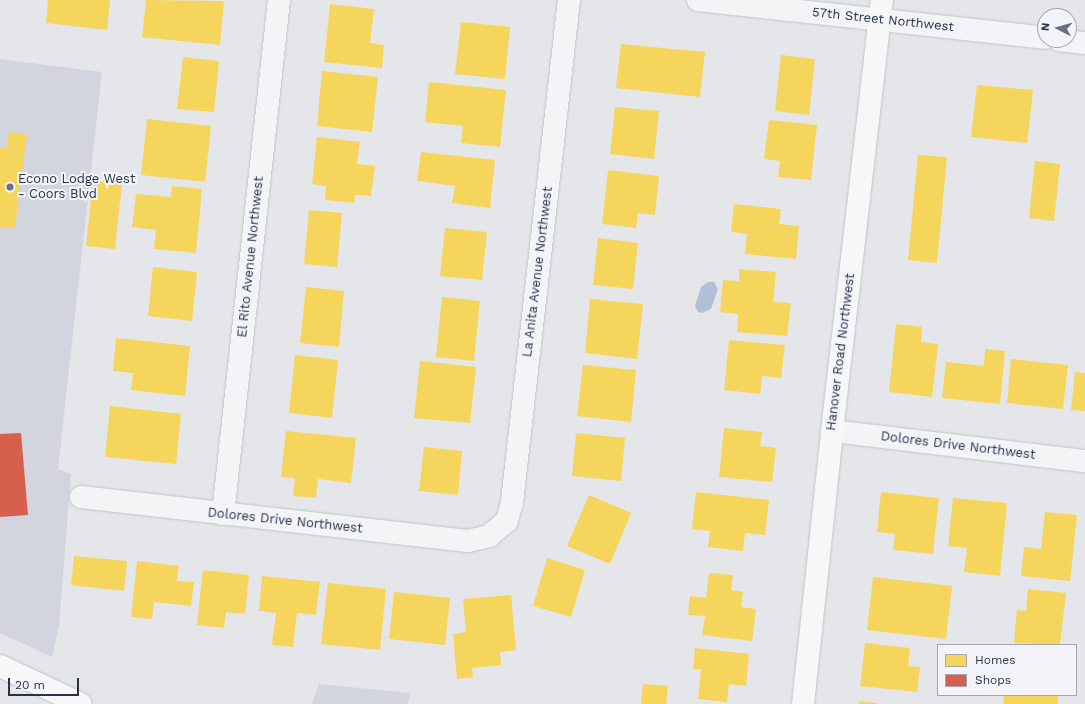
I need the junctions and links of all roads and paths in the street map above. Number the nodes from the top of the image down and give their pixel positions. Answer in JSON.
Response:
{"nodes":[{"id":1,"x":279,"y":0,"type":"edge"},
{"id":2,"x":569,"y":0,"type":"edge"},
{"id":3,"x":698,"y":0,"type":"edge"},
{"id":4,"x":881,"y":10,"type":"edge"},
{"id":5,"x":1037,"y":37,"type":"edge"},
{"id":6,"x":832,"y":431,"type":"junction"},
{"id":7,"x":1085,"y":460,"type":"edge"},
{"id":8,"x":81,"y":497,"type":"dead end"},
{"id":9,"x":223,"y":514,"type":"junction"},
{"id":10,"x":489,"y":536,"type":"joint"},
{"id":11,"x":0,"y":666,"type":"edge"},
{"id":12,"x":81,"y":704,"type":"edge"},
{"id":13,"x":803,"y":704,"type":"edge"}],
"edges":[{"from":1,"to":9,"type":"street","name":"El Rito Avenue Northwest"},
{"from":2,"to":10,"type":"street","name":"La Anita Avenue Northwest"},
{"from":3,"to":4,"type":"street","name":"57th Street Northwest"},
{"from":4,"to":5,"type":"street","name":"57th Street Northwest"},
{"from":4,"to":6,"type":"street","name":"Hanover Road Northwest"},
{"from":6,"to":7,"type":"street","name":"Dolores Drive Northwest"},
{"from":6,"to":13,"type":"street","name":"Hanover Road Northwest"},
{"from":8,"to":9,"type":"street","name":"Dolores Drive Northwest"},
{"from":9,"to":10,"type":"street","name":"Dolores Drive Northwest"},
{"from":11,"to":12,"type":"street"}]}
